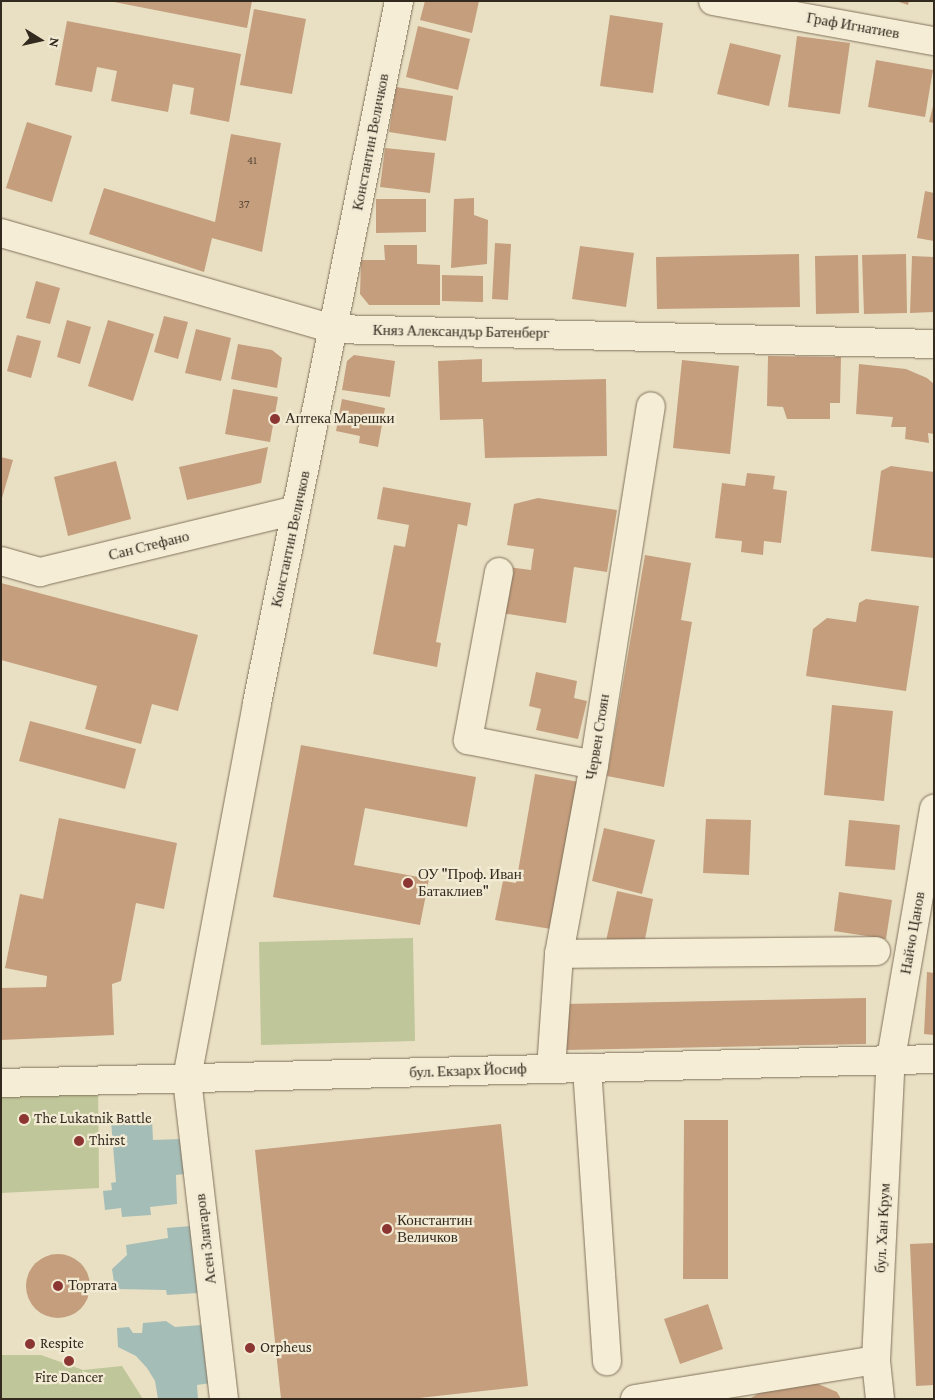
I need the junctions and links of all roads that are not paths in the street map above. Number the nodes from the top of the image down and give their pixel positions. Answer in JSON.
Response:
{"nodes":[{"id":1,"x":399,"y":1,"type":"edge"},
{"id":2,"x":713,"y":1,"type":"edge"},
{"id":3,"x":934,"y":41,"type":"edge"},
{"id":4,"x":1,"y":233,"type":"edge"},
{"id":5,"x":334,"y":329,"type":"junction"},
{"id":6,"x":934,"y":344,"type":"edge"},
{"id":7,"x":651,"y":406,"type":"dead end"},
{"id":8,"x":296,"y":510,"type":"junction"},
{"id":9,"x":1,"y":561,"type":"edge"},
{"id":10,"x":499,"y":572,"type":"dead end"},
{"id":11,"x":594,"y":765,"type":"junction"},
{"id":12,"x":934,"y":809,"type":"edge"},
{"id":13,"x":876,"y":951,"type":"dead end"},
{"id":14,"x":559,"y":954,"type":"junction"},
{"id":15,"x":891,"y":1058,"type":"junction"},
{"id":16,"x":934,"y":1059,"type":"edge"},
{"id":17,"x":551,"y":1068,"type":"junction"},
{"id":18,"x":587,"y":1068,"type":"junction"},
{"id":19,"x":187,"y":1078,"type":"junction"},
{"id":20,"x":1,"y":1083,"type":"edge"},
{"id":21,"x":876,"y":1360,"type":"junction"},
{"id":22,"x":607,"y":1361,"type":"dead end"},
{"id":23,"x":711,"y":1392,"type":"edge"},
{"id":24,"x":224,"y":1399,"type":"edge"},
{"id":25,"x":635,"y":1399,"type":"edge"},
{"id":26,"x":880,"y":1399,"type":"edge"}],
"edges":[{"from":1,"to":5,"type":"street","name":"Константин Величков"},
{"from":2,"to":3,"type":"street","name":"Граф Игнатиев"},
{"from":4,"to":5,"type":"street","name":"Княз Александър Батенберг"},
{"from":5,"to":6,"type":"street","name":"Княз Александър Батенберг"},
{"from":5,"to":8,"type":"street","name":"Константин Величков"},
{"from":7,"to":11,"type":"street","name":"Червен Стоян"},
{"from":8,"to":9,"type":"street","name":"Сан Стефано"},
{"from":8,"to":19,"type":"street","name":"Константин Величков"},
{"from":10,"to":11,"type":"street"},
{"from":11,"to":14,"type":"street","name":"Червен Стоян"},
{"from":12,"to":15,"type":"street","name":"Найчо Цанов"},
{"from":13,"to":14,"type":"street"},
{"from":14,"to":17,"type":"street","name":"Червен Стоян"},
{"from":15,"to":16,"type":"street","name":"бул. Екзарх Йосиф"},
{"from":15,"to":18,"type":"street","name":"бул. Екзарх Йосиф"},
{"from":15,"to":21,"type":"street","name":"бул. Хан Крум"},
{"from":17,"to":18,"type":"street","name":"бул. Екзарх Йосиф"},
{"from":17,"to":19,"type":"street","name":"бул. Екзарх Йосиф"},
{"from":18,"to":22,"type":"street"},
{"from":19,"to":20,"type":"street","name":"бул. Екзарх Йосиф"},
{"from":19,"to":24,"type":"street","name":"Асен Златаров"},
{"from":21,"to":23,"type":"street"},
{"from":21,"to":26,"type":"street","name":"бул. Хан Крум"},
{"from":23,"to":25,"type":"street"}]}
